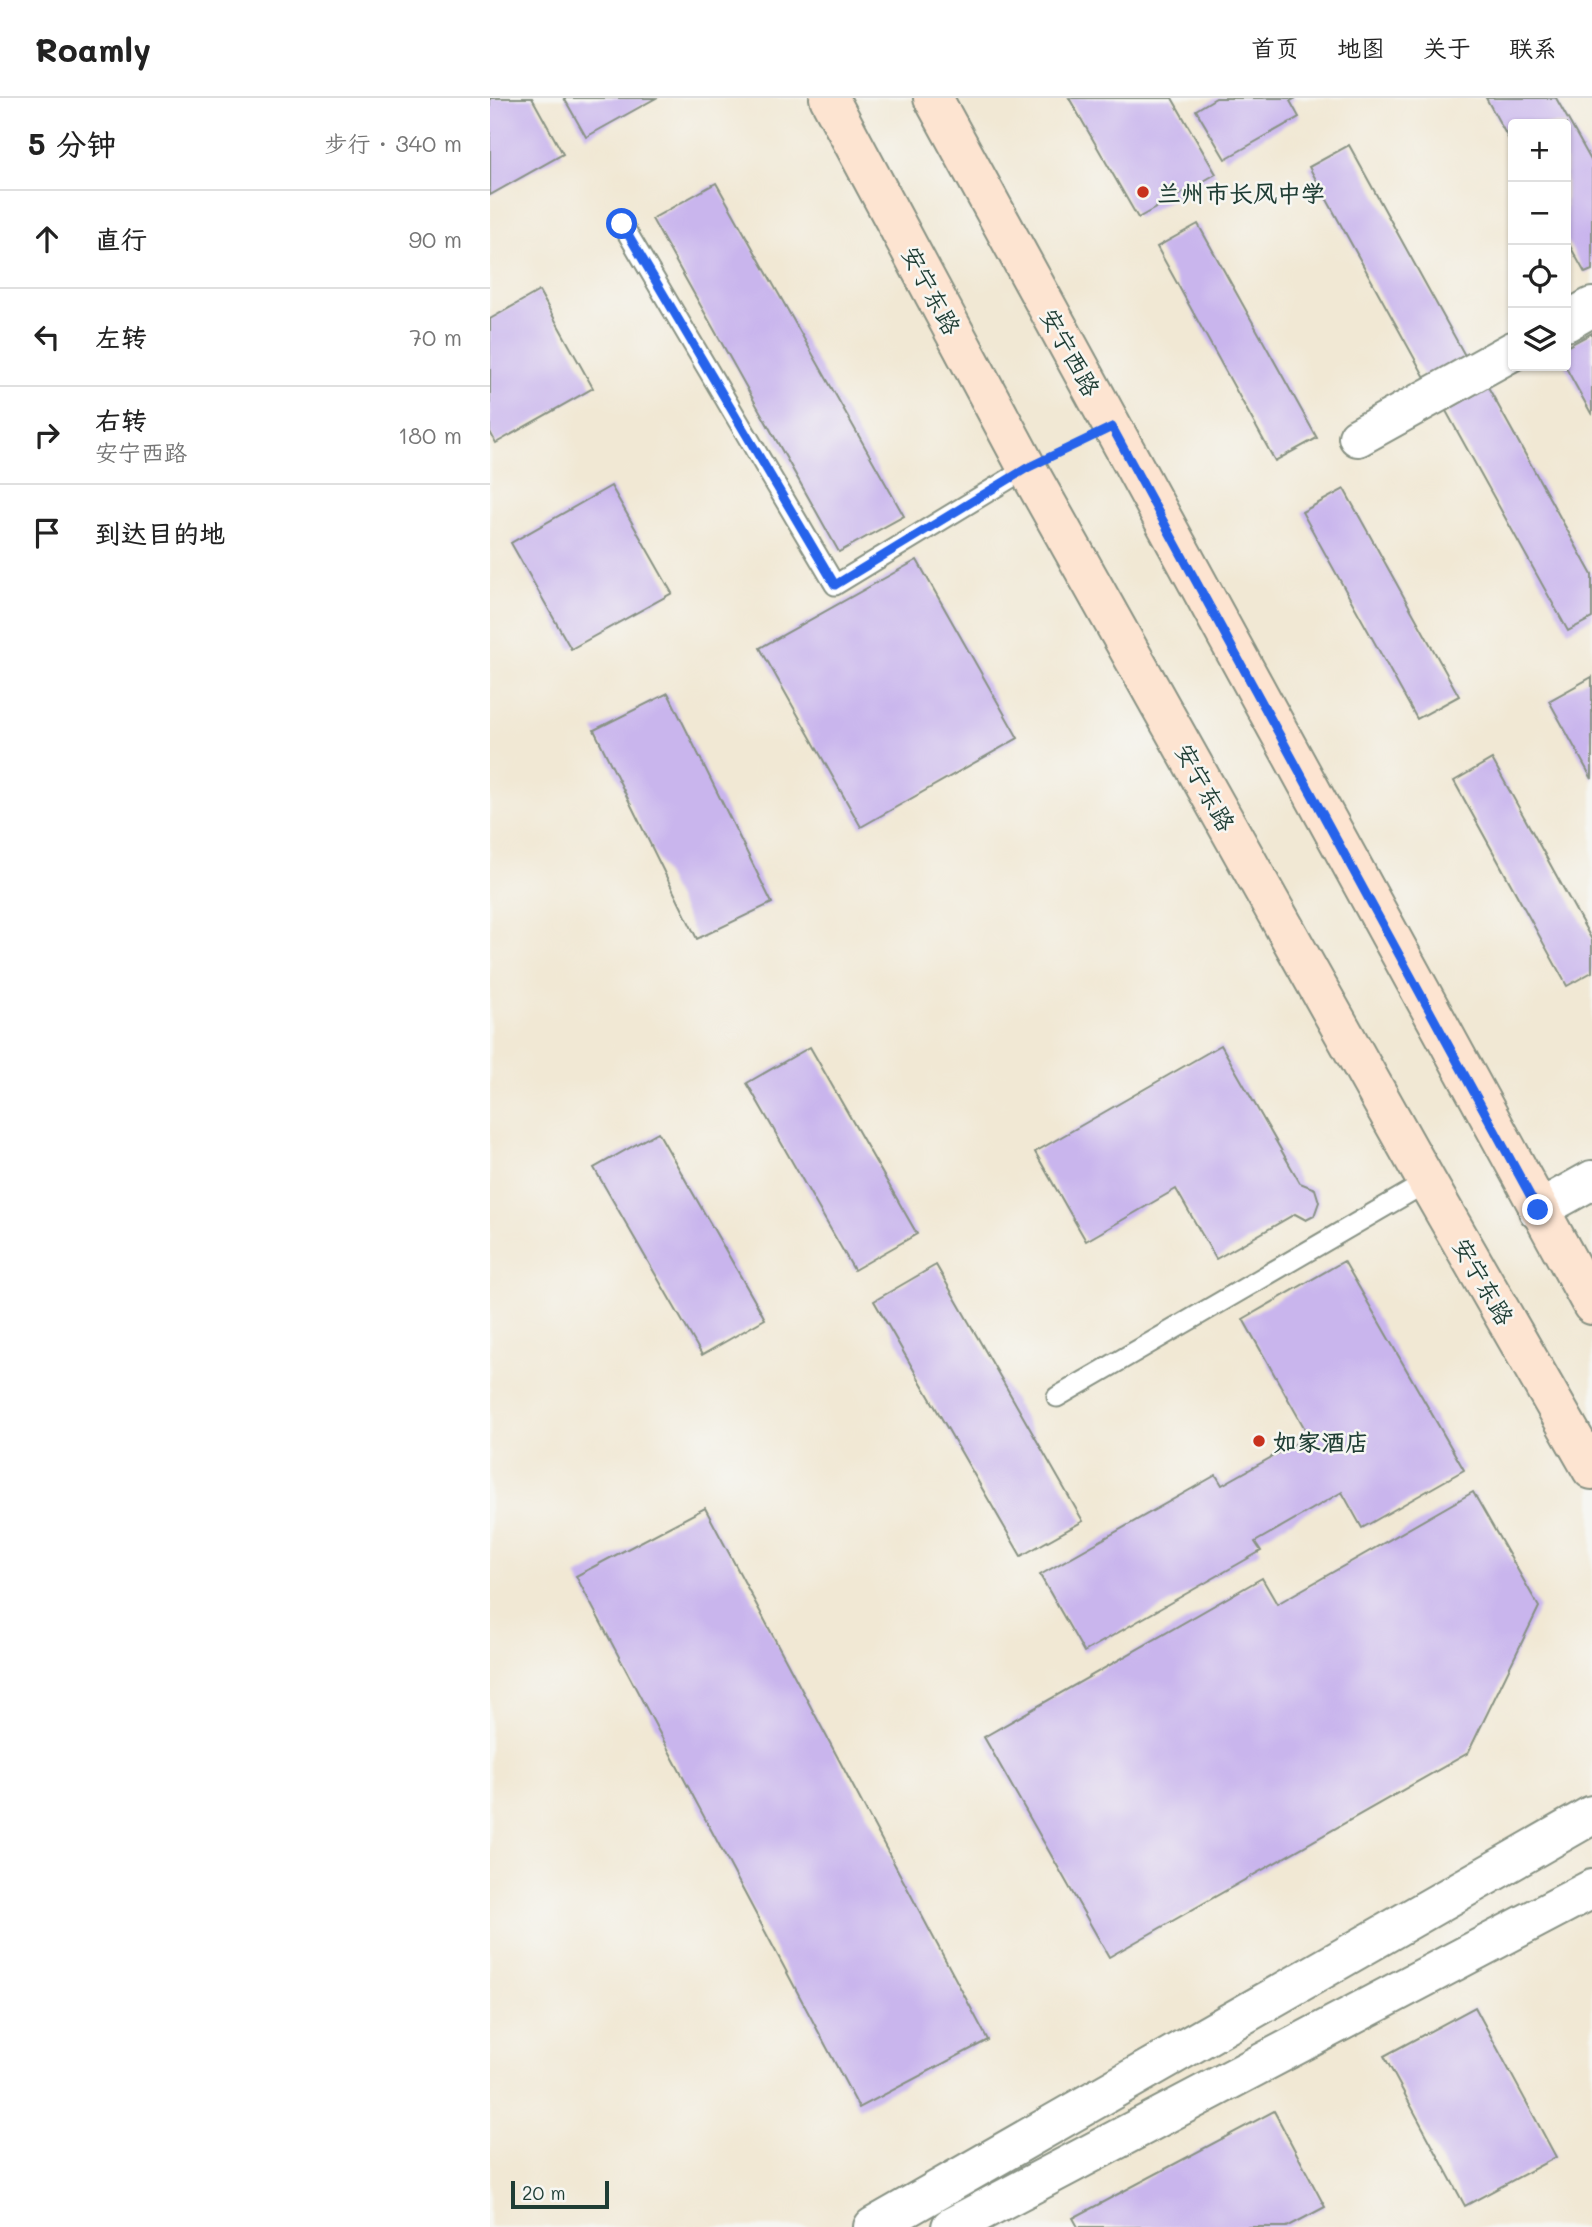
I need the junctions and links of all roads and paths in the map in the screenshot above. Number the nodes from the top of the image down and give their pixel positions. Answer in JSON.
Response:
{"nodes":[{"id":1,"x":829,"y":98,"type":"edge"},
{"id":2,"x":933,"y":98,"type":"edge"},
{"id":3,"x":622,"y":224,"type":"dead end"},
{"id":4,"x":1592,"y":307,"type":"edge"},
{"id":5,"x":1571,"y":318,"type":"edge"},
{"id":6,"x":1508,"y":354,"type":"edge"},
{"id":7,"x":1112,"y":427,"type":"junction"},
{"id":8,"x":1358,"y":437,"type":"dead end"},
{"id":9,"x":1027,"y":468,"type":"junction"},
{"id":10,"x":1592,"y":1180,"type":"edge"},
{"id":11,"x":1427,"y":1182,"type":"junction"},
{"id":12,"x":1538,"y":1210,"type":"junction"},
{"id":13,"x":1592,"y":1305,"type":"edge"},
{"id":14,"x":1057,"y":1397,"type":"dead end"},
{"id":15,"x":1592,"y":1470,"type":"edge"},
{"id":16,"x":1592,"y":1815,"type":"edge"},
{"id":17,"x":1592,"y":1889,"type":"edge"},
{"id":18,"x":874,"y":2227,"type":"edge"},
{"id":19,"x":951,"y":2227,"type":"edge"}],
"edges":[{"from":1,"to":9,"type":"main road","name":"安宁东路"},
{"from":2,"to":7,"type":"main road","name":"安宁西路"},
{"from":3,"to":9,"type":"lane"},
{"from":4,"to":5,"type":"street"},
{"from":6,"to":8,"type":"street"},
{"from":7,"to":9,"type":"path"},
{"from":7,"to":12,"type":"main road","name":"安宁西路"},
{"from":9,"to":11,"type":"main road","name":"安宁东路"},
{"from":10,"to":12,"type":"street"},
{"from":11,"to":14,"type":"lane"},
{"from":11,"to":15,"type":"main road","name":"安宁东路"},
{"from":12,"to":13,"type":"main road","name":"安宁西路"},
{"from":16,"to":18,"type":"street"},
{"from":17,"to":19,"type":"street"}]}
